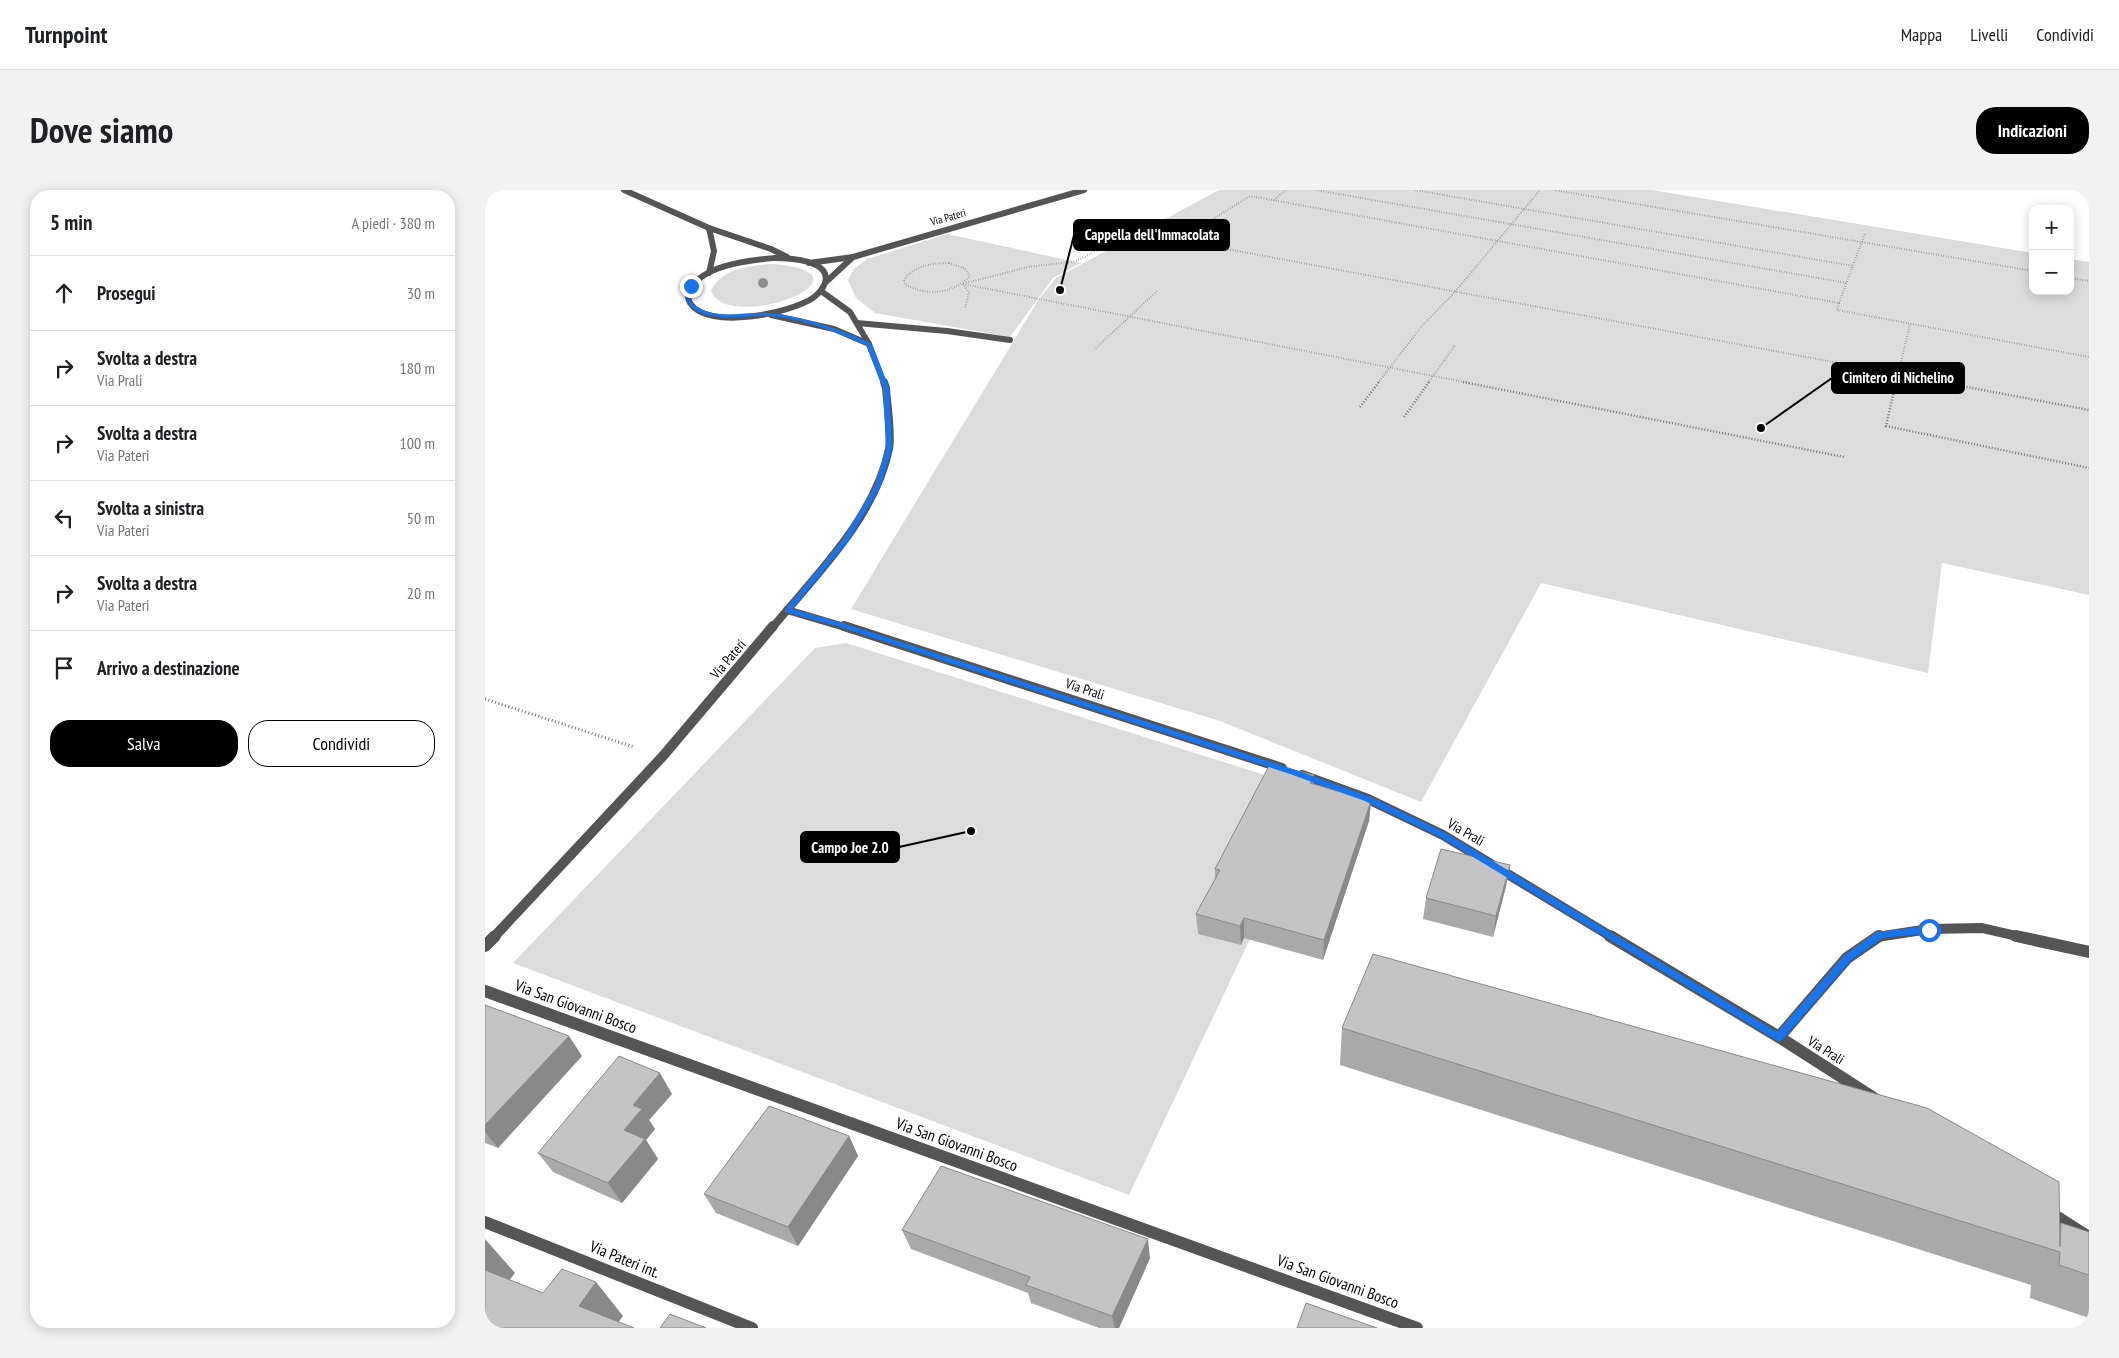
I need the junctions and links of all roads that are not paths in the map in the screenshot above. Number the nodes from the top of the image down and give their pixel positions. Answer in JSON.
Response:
{"nodes":[{"id":1,"x":624,"y":190,"type":"edge"},
{"id":2,"x":1084,"y":190,"type":"edge"},
{"id":3,"x":709,"y":228,"type":"junction"},
{"id":4,"x":853,"y":257,"type":"junction"},
{"id":5,"x":790,"y":258,"type":"junction"},
{"id":6,"x":809,"y":262,"type":"junction"},
{"id":7,"x":709,"y":273,"type":"junction"},
{"id":8,"x":827,"y":280,"type":"junction"},
{"id":9,"x":821,"y":291,"type":"junction"},
{"id":10,"x":767,"y":314,"type":"junction"},
{"id":11,"x":857,"y":324,"type":"junction"},
{"id":12,"x":1010,"y":340,"type":"dead end"},
{"id":13,"x":869,"y":344,"type":"junction"},
{"id":14,"x":787,"y":610,"type":"junction"},
{"id":15,"x":485,"y":946,"type":"edge"},
{"id":16,"x":2089,"y":952,"type":"edge"},
{"id":17,"x":485,"y":991,"type":"edge"},
{"id":18,"x":1779,"y":1038,"type":"junction"},
{"id":19,"x":1885,"y":1104,"type":"edge"},
{"id":20,"x":2040,"y":1205,"type":"edge"},
{"id":21,"x":485,"y":1222,"type":"edge"},
{"id":22,"x":2089,"y":1237,"type":"edge"},
{"id":23,"x":752,"y":1328,"type":"edge"},
{"id":24,"x":1417,"y":1328,"type":"edge"}],
"edges":[{"from":1,"to":3,"type":"street"},
{"from":2,"to":4,"type":"street","name":"Via Pateri"},
{"from":3,"to":5,"type":"street"},
{"from":3,"to":7,"type":"street"},
{"from":4,"to":6,"type":"street"},
{"from":4,"to":8,"type":"street","name":"Via Pateri"},
{"from":5,"to":6,"type":"street","name":"Via Pateri"},
{"from":5,"to":7,"type":"street","name":"Via Pateri"},
{"from":6,"to":8,"type":"street"},
{"from":7,"to":10,"type":"street","name":"Via Pateri"},
{"from":8,"to":9,"type":"street","name":"Via Pateri"},
{"from":9,"to":10,"type":"street","name":"Via Pateri"},
{"from":9,"to":11,"type":"street","name":"Via Pateri"},
{"from":10,"to":13,"type":"street","name":"Via Pateri"},
{"from":11,"to":12,"type":"street"},
{"from":11,"to":13,"type":"street","name":"Via Pateri"},
{"from":13,"to":14,"type":"street","name":"Via Pateri"},
{"from":14,"to":15,"type":"street","name":"Via Pateri"},
{"from":14,"to":18,"type":"street","name":"Via Prali"},
{"from":16,"to":18,"type":"street"},
{"from":17,"to":24,"type":"street","name":"Via San Giovanni Bosco"},
{"from":18,"to":19,"type":"street","name":"Via Prali"},
{"from":20,"to":22,"type":"street"},
{"from":21,"to":23,"type":"street","name":"Via Pateri int."}]}
